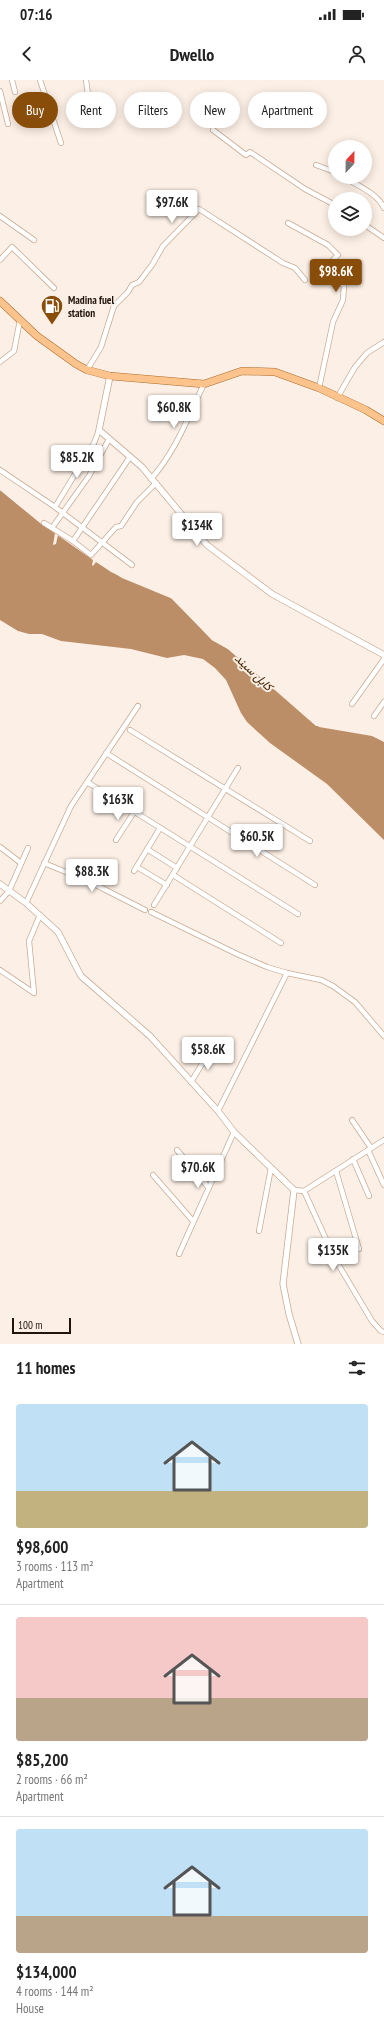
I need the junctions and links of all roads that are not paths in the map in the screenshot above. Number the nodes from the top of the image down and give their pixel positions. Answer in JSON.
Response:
{"nodes":[{"id":1,"x":12,"y":80,"type":"edge"},
{"id":2,"x":40,"y":80,"type":"edge"},
{"id":3,"x":86,"y":80,"type":"edge"},
{"id":4,"x":0,"y":91,"type":"edge"},
{"id":5,"x":15,"y":92,"type":"dead end"},
{"id":6,"x":88,"y":92,"type":"edge"},
{"id":7,"x":8,"y":124,"type":"dead end"},
{"id":8,"x":213,"y":130,"type":"dead end"},
{"id":9,"x":61,"y":143,"type":"dead end"},
{"id":10,"x":316,"y":165,"type":"dead end"},
{"id":11,"x":328,"y":169,"type":"edge"},
{"id":12,"x":356,"y":184,"type":"edge"},
{"id":13,"x":328,"y":201,"type":"edge"},
{"id":14,"x":384,"y":208,"type":"edge"},
{"id":15,"x":0,"y":216,"type":"edge"},
{"id":16,"x":288,"y":223,"type":"dead end"},
{"id":17,"x":372,"y":230,"type":"edge"},
{"id":18,"x":384,"y":238,"type":"edge"},
{"id":19,"x":34,"y":240,"type":"dead end"},
{"id":20,"x":0,"y":260,"type":"edge"},
{"id":21,"x":305,"y":280,"type":"dead end"},
{"id":22,"x":54,"y":288,"type":"dead end"},
{"id":23,"x":0,"y":301,"type":"edge"},
{"id":24,"x":20,"y":320,"type":"junction"},
{"id":25,"x":384,"y":342,"type":"edge"},
{"id":26,"x":0,"y":362,"type":"edge"},
{"id":27,"x":87,"y":370,"type":"junction"},
{"id":28,"x":110,"y":376,"type":"junction"},
{"id":29,"x":204,"y":384,"type":"junction"},
{"id":30,"x":319,"y":388,"type":"junction"},
{"id":31,"x":337,"y":398,"type":"junction"},
{"id":32,"x":384,"y":421,"type":"edge"},
{"id":33,"x":99,"y":430,"type":"junction"},
{"id":34,"x":109,"y":439,"type":"junction"},
{"id":35,"x":130,"y":457,"type":"junction"},
{"id":36,"x":0,"y":470,"type":"edge"},
{"id":37,"x":153,"y":481,"type":"junction"},
{"id":38,"x":55,"y":506,"type":"junction"},
{"id":39,"x":63,"y":513,"type":"junction"},
{"id":40,"x":44,"y":523,"type":"dead end"},
{"id":41,"x":54,"y":525,"type":"dead end"},
{"id":42,"x":83,"y":528,"type":"junction"},
{"id":43,"x":74,"y":541,"type":"junction"},
{"id":44,"x":103,"y":542,"type":"junction"},
{"id":45,"x":132,"y":565,"type":"dead end"},
{"id":46,"x":384,"y":656,"type":"edge"},
{"id":47,"x":384,"y":659,"type":"edge"},
{"id":48,"x":384,"y":702,"type":"edge"},
{"id":49,"x":352,"y":704,"type":"dead end"},
{"id":50,"x":138,"y":706,"type":"dead end"},
{"id":51,"x":374,"y":716,"type":"dead end"},
{"id":52,"x":130,"y":730,"type":"dead end"},
{"id":53,"x":106,"y":753,"type":"junction"},
{"id":54,"x":238,"y":768,"type":"dead end"},
{"id":55,"x":87,"y":782,"type":"junction"},
{"id":56,"x":226,"y":789,"type":"junction"},
{"id":57,"x":134,"y":812,"type":"junction"},
{"id":58,"x":208,"y":818,"type":"junction"},
{"id":59,"x":160,"y":828,"type":"junction"},
{"id":60,"x":116,"y":840,"type":"dead end"},
{"id":61,"x":310,"y":841,"type":"dead end"},
{"id":62,"x":0,"y":847,"type":"edge"},
{"id":63,"x":190,"y":847,"type":"junction"},
{"id":64,"x":28,"y":848,"type":"dead end"},
{"id":65,"x":147,"y":849,"type":"junction"},
{"id":66,"x":21,"y":863,"type":"junction"},
{"id":67,"x":44,"y":863,"type":"junction"},
{"id":68,"x":177,"y":868,"type":"junction"},
{"id":69,"x":173,"y":875,"type":"junction"},
{"id":70,"x":0,"y":884,"type":"edge"},
{"id":71,"x":167,"y":885,"type":"junction"},
{"id":72,"x":315,"y":885,"type":"dead end"},
{"id":73,"x":9,"y":890,"type":"junction"},
{"id":74,"x":0,"y":901,"type":"edge"},
{"id":75,"x":26,"y":903,"type":"junction"},
{"id":76,"x":154,"y":905,"type":"dead end"},
{"id":77,"x":145,"y":910,"type":"dead end"},
{"id":78,"x":151,"y":912,"type":"dead end"},
{"id":79,"x":298,"y":914,"type":"dead end"},
{"id":80,"x":40,"y":916,"type":"junction"},
{"id":81,"x":281,"y":943,"type":"dead end"},
{"id":82,"x":0,"y":970,"type":"edge"},
{"id":83,"x":287,"y":974,"type":"junction"},
{"id":84,"x":384,"y":1036,"type":"edge"},
{"id":85,"x":210,"y":1051,"type":"dead end"},
{"id":86,"x":191,"y":1082,"type":"junction"},
{"id":87,"x":218,"y":1112,"type":"junction"},
{"id":88,"x":352,"y":1120,"type":"dead end"},
{"id":89,"x":234,"y":1132,"type":"junction"},
{"id":90,"x":384,"y":1140,"type":"edge"},
{"id":91,"x":369,"y":1149,"type":"junction"},
{"id":92,"x":177,"y":1150,"type":"dead end"},
{"id":93,"x":353,"y":1159,"type":"junction"},
{"id":94,"x":271,"y":1168,"type":"junction"},
{"id":95,"x":336,"y":1170,"type":"junction"},
{"id":96,"x":153,"y":1175,"type":"dead end"},
{"id":97,"x":384,"y":1185,"type":"edge"},
{"id":98,"x":208,"y":1186,"type":"junction"},
{"id":99,"x":294,"y":1190,"type":"junction"},
{"id":100,"x":304,"y":1191,"type":"junction"},
{"id":101,"x":369,"y":1196,"type":"dead end"},
{"id":102,"x":193,"y":1221,"type":"junction"},
{"id":103,"x":259,"y":1231,"type":"dead end"},
{"id":104,"x":359,"y":1249,"type":"dead end"},
{"id":105,"x":179,"y":1254,"type":"dead end"},
{"id":106,"x":384,"y":1332,"type":"edge"},
{"id":107,"x":298,"y":1344,"type":"edge"}],
"edges":[{"from":1,"to":5,"type":"street"},
{"from":2,"to":9,"type":"street"},
{"from":3,"to":6,"type":"street"},
{"from":4,"to":7,"type":"street"},
{"from":8,"to":13,"type":"street"},
{"from":10,"to":11,"type":"street"},
{"from":12,"to":14,"type":"street"},
{"from":15,"to":19,"type":"street"},
{"from":16,"to":30,"type":"street"},
{"from":17,"to":18,"type":"street"},
{"from":20,"to":22,"type":"street"},
{"from":21,"to":27,"type":"street"},
{"from":23,"to":24,"type":"main road"},
{"from":24,"to":26,"type":"street"},
{"from":24,"to":27,"type":"main road"},
{"from":25,"to":31,"type":"street"},
{"from":27,"to":28,"type":"main road"},
{"from":28,"to":29,"type":"main road"},
{"from":28,"to":33,"type":"street"},
{"from":29,"to":30,"type":"main road"},
{"from":29,"to":37,"type":"street"},
{"from":30,"to":31,"type":"main road"},
{"from":31,"to":32,"type":"main road"},
{"from":33,"to":34,"type":"street"},
{"from":33,"to":38,"type":"street"},
{"from":34,"to":35,"type":"street"},
{"from":34,"to":39,"type":"street"},
{"from":35,"to":37,"type":"street"},
{"from":35,"to":42,"type":"street"},
{"from":36,"to":38,"type":"street"},
{"from":37,"to":44,"type":"street"},
{"from":37,"to":46,"type":"street"},
{"from":38,"to":39,"type":"street"},
{"from":39,"to":41,"type":"street"},
{"from":39,"to":42,"type":"street"},
{"from":40,"to":43,"type":"street"},
{"from":42,"to":43,"type":"street"},
{"from":42,"to":44,"type":"street"},
{"from":43,"to":44,"type":"street"},
{"from":44,"to":45,"type":"street"},
{"from":47,"to":49,"type":"street"},
{"from":48,"to":51,"type":"street"},
{"from":50,"to":53,"type":"street"},
{"from":52,"to":56,"type":"street"},
{"from":53,"to":55,"type":"street"},
{"from":53,"to":58,"type":"street"},
{"from":54,"to":56,"type":"street"},
{"from":55,"to":57,"type":"street"},
{"from":55,"to":67,"type":"street"},
{"from":56,"to":58,"type":"street"},
{"from":56,"to":61,"type":"street"},
{"from":57,"to":59,"type":"street"},
{"from":57,"to":60,"type":"street"},
{"from":58,"to":63,"type":"street"},
{"from":58,"to":72,"type":"street"},
{"from":59,"to":63,"type":"street"},
{"from":59,"to":65,"type":"street"},
{"from":62,"to":66,"type":"street"},
{"from":63,"to":68,"type":"street"},
{"from":63,"to":79,"type":"street"},
{"from":64,"to":66,"type":"street"},
{"from":65,"to":68,"type":"street"},
{"from":65,"to":71,"type":"street"},
{"from":66,"to":73,"type":"street"},
{"from":67,"to":75,"type":"street"},
{"from":67,"to":77,"type":"street"},
{"from":68,"to":69,"type":"street"},
{"from":69,"to":71,"type":"street"},
{"from":69,"to":81,"type":"street"},
{"from":70,"to":73,"type":"street"},
{"from":71,"to":76,"type":"street"},
{"from":73,"to":74,"type":"street"},
{"from":73,"to":75,"type":"street"},
{"from":75,"to":80,"type":"street"},
{"from":78,"to":83,"type":"street"},
{"from":80,"to":82,"type":"street"},
{"from":80,"to":86,"type":"street"},
{"from":83,"to":84,"type":"street"},
{"from":83,"to":87,"type":"street"},
{"from":85,"to":86,"type":"street"},
{"from":86,"to":87,"type":"street"},
{"from":87,"to":89,"type":"street"},
{"from":88,"to":91,"type":"street"},
{"from":89,"to":94,"type":"street"},
{"from":89,"to":98,"type":"street"},
{"from":90,"to":91,"type":"street"},
{"from":91,"to":93,"type":"street"},
{"from":91,"to":97,"type":"street"},
{"from":92,"to":98,"type":"street"},
{"from":93,"to":95,"type":"street"},
{"from":93,"to":101,"type":"street"},
{"from":94,"to":99,"type":"street"},
{"from":94,"to":103,"type":"street"},
{"from":95,"to":100,"type":"street"},
{"from":95,"to":104,"type":"street"},
{"from":96,"to":102,"type":"street"},
{"from":98,"to":102,"type":"street"},
{"from":99,"to":100,"type":"street"},
{"from":99,"to":107,"type":"street"},
{"from":100,"to":106,"type":"street"},
{"from":102,"to":105,"type":"street"}]}
